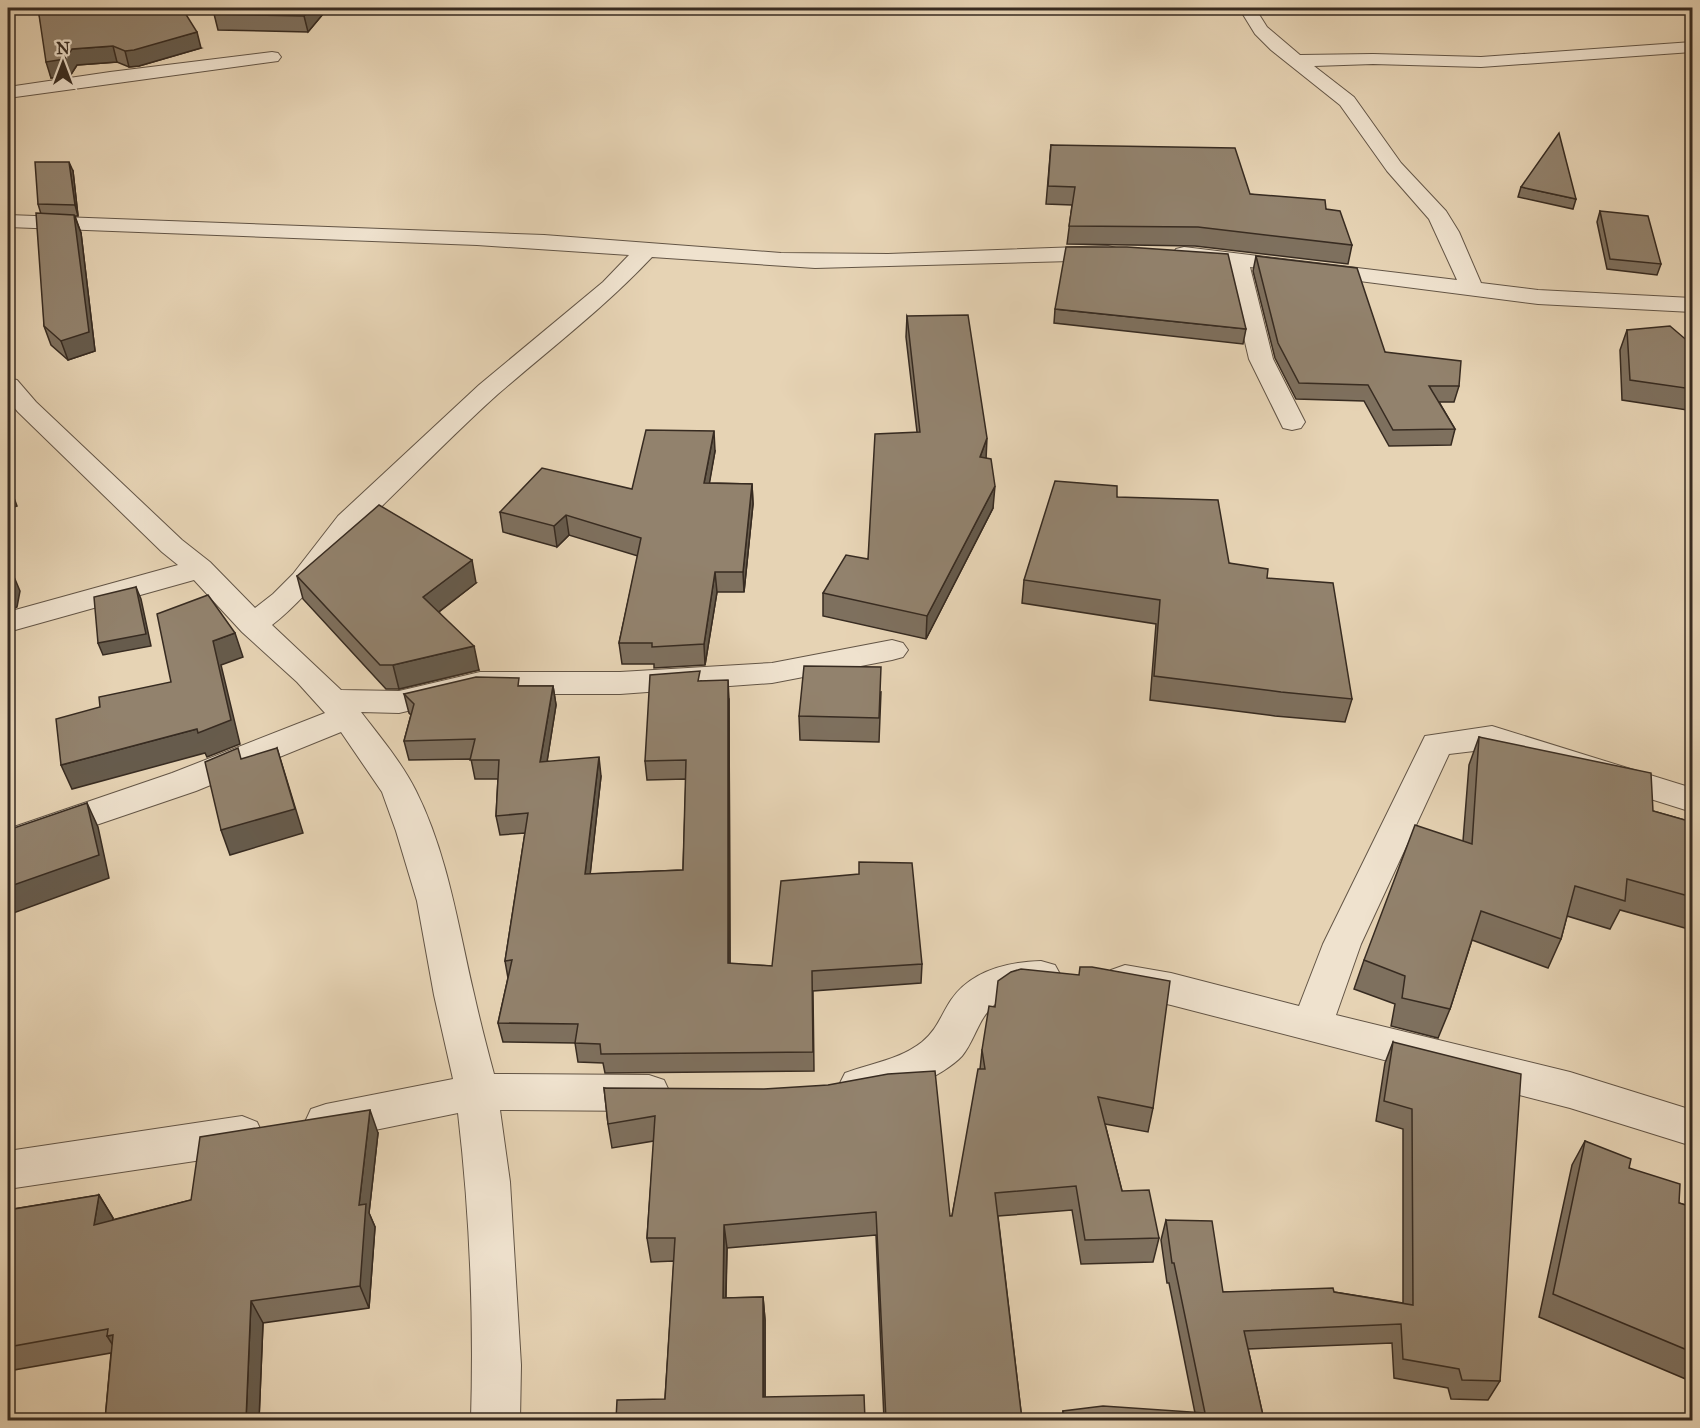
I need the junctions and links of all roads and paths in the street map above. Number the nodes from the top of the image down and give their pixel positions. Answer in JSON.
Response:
{"nodes":[{"id":1,"x":1247,"y":8,"type":"edge"},
{"id":2,"x":1692,"y":47,"type":"edge"},
{"id":3,"x":272,"y":57,"type":"dead end"},
{"id":4,"x":1294,"y":61,"type":"junction"},
{"id":5,"x":8,"y":93,"type":"edge"},
{"id":6,"x":8,"y":221,"type":"edge"},
{"id":7,"x":647,"y":249,"type":"junction"},
{"id":8,"x":1134,"y":253,"type":"edge"},
{"id":9,"x":1164,"y":254,"type":"edge"},
{"id":10,"x":1237,"y":259,"type":"junction"},
{"id":11,"x":1473,"y":290,"type":"junction"},
{"id":12,"x":1692,"y":305,"type":"edge"},
{"id":13,"x":8,"y":385,"type":"edge"},
{"id":14,"x":1292,"y":422,"type":"dead end"},
{"id":15,"x":200,"y":568,"type":"junction"},
{"id":16,"x":8,"y":622,"type":"edge"},
{"id":17,"x":254,"y":625,"type":"junction"},
{"id":18,"x":892,"y":650,"type":"dead end"},
{"id":19,"x":339,"y":709,"type":"junction"},
{"id":20,"x":1692,"y":800,"type":"edge"},
{"id":21,"x":8,"y":842,"type":"edge"},
{"id":22,"x":1312,"y":1026,"type":"junction"},
{"id":23,"x":828,"y":1089,"type":"edge"},
{"id":24,"x":477,"y":1092,"type":"junction"},
{"id":25,"x":687,"y":1093,"type":"edge"},
{"id":26,"x":1692,"y":1128,"type":"edge"},
{"id":27,"x":8,"y":1170,"type":"edge"},
{"id":28,"x":496,"y":1420,"type":"edge"}],
"edges":[{"from":1,"to":4,"type":"street"},
{"from":2,"to":4,"type":"street"},
{"from":3,"to":5,"type":"street"},
{"from":4,"to":11,"type":"street"},
{"from":6,"to":7,"type":"street"},
{"from":7,"to":8,"type":"street"},
{"from":7,"to":17,"type":"street"},
{"from":9,"to":10,"type":"street"},
{"from":10,"to":11,"type":"street"},
{"from":10,"to":14,"type":"street"},
{"from":11,"to":12,"type":"street"},
{"from":13,"to":15,"type":"street"},
{"from":15,"to":16,"type":"street"},
{"from":15,"to":17,"type":"street"},
{"from":17,"to":19,"type":"street"},
{"from":18,"to":19,"type":"street"},
{"from":19,"to":21,"type":"street"},
{"from":19,"to":24,"type":"street"},
{"from":20,"to":22,"type":"street"},
{"from":22,"to":23,"type":"street"},
{"from":22,"to":26,"type":"street"},
{"from":24,"to":25,"type":"street"},
{"from":24,"to":27,"type":"street"},
{"from":24,"to":28,"type":"street"}]}
